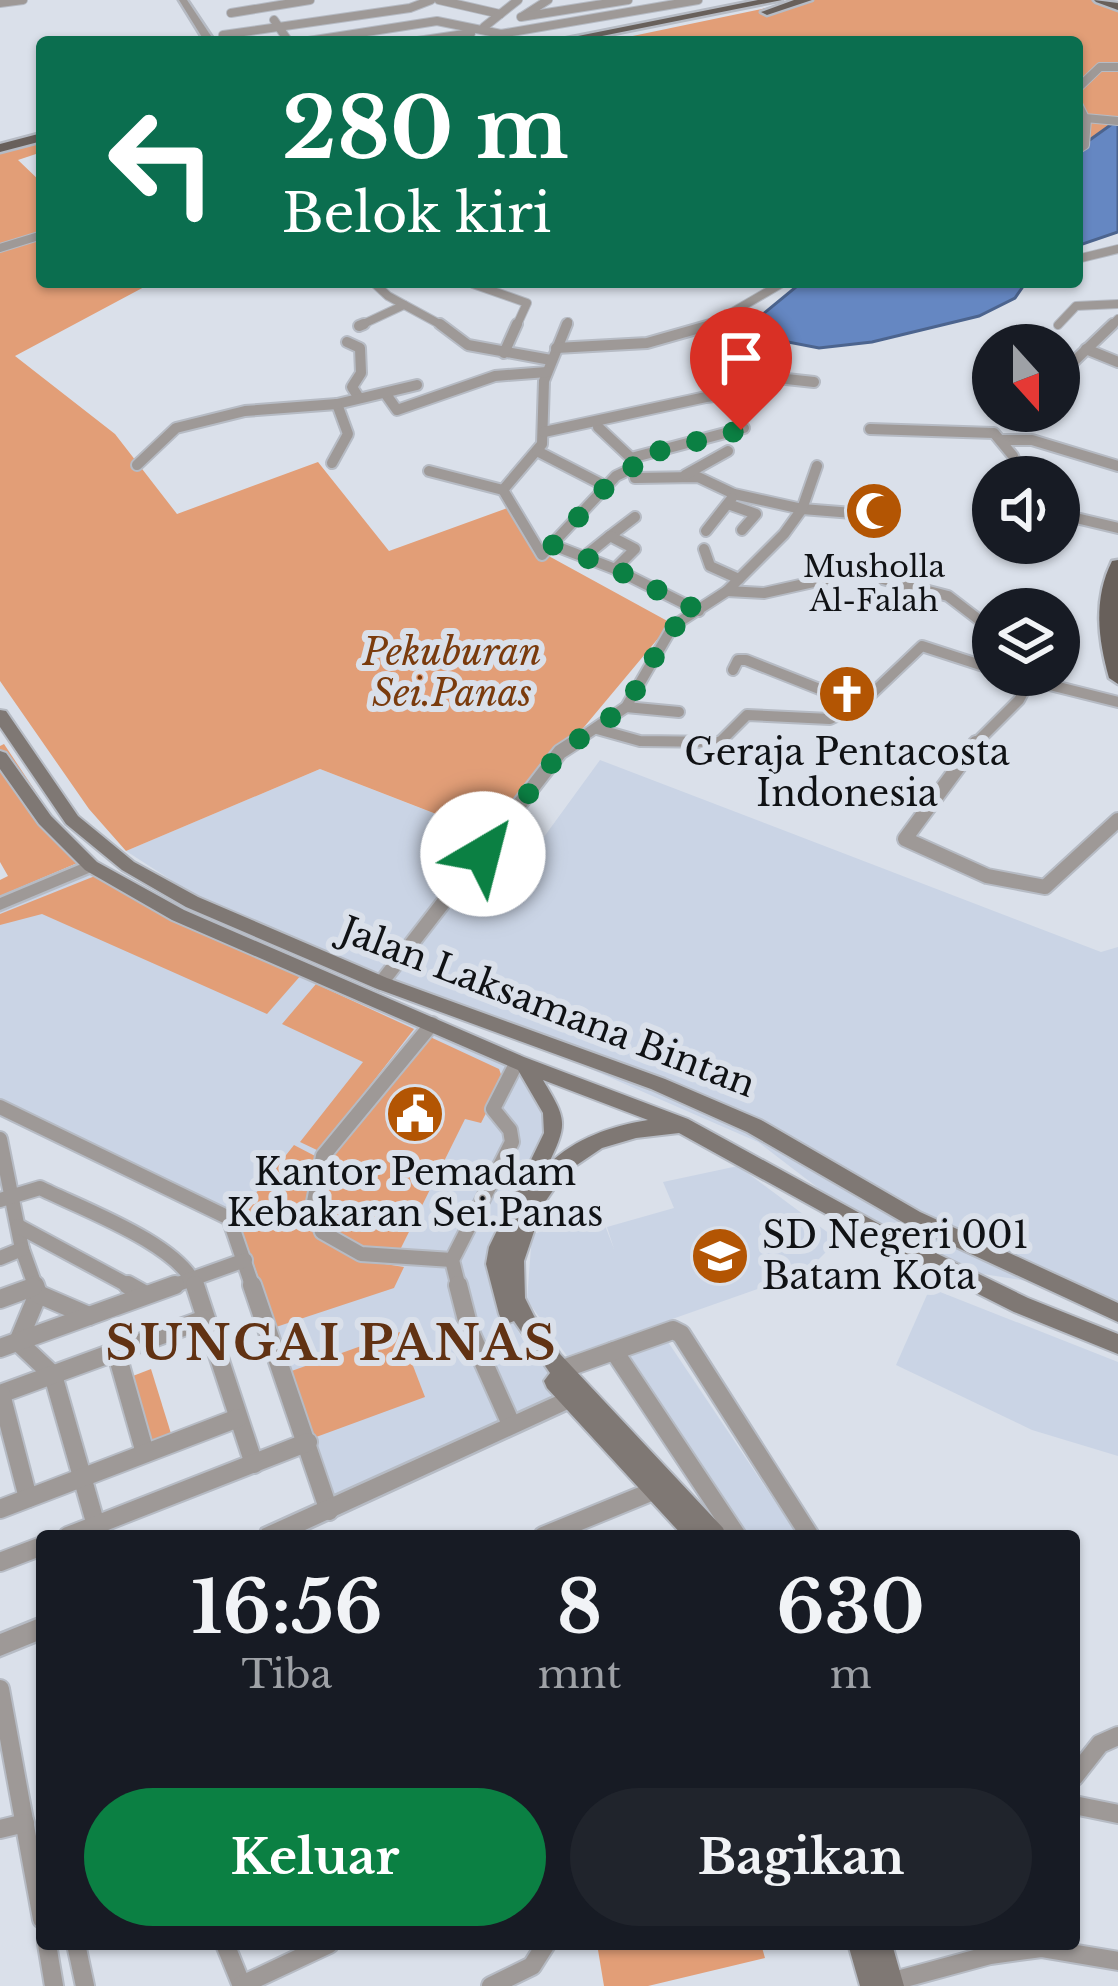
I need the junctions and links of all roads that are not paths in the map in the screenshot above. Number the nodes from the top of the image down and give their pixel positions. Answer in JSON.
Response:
{"nodes":[{"id":1,"x":23,"y":0,"type":"edge"},
{"id":2,"x":183,"y":0,"type":"edge"},
{"id":3,"x":310,"y":0,"type":"edge"},
{"id":4,"x":355,"y":0,"type":"edge"},
{"id":5,"x":435,"y":0,"type":"edge"},
{"id":6,"x":518,"y":0,"type":"edge"},
{"id":7,"x":548,"y":0,"type":"edge"},
{"id":8,"x":628,"y":0,"type":"edge"},
{"id":9,"x":698,"y":0,"type":"edge"},
{"id":10,"x":776,"y":0,"type":"edge"},
{"id":11,"x":806,"y":0,"type":"edge"},
{"id":12,"x":599,"y":2,"type":"edge"},
{"id":13,"x":264,"y":3,"type":"edge"},
{"id":14,"x":0,"y":4,"type":"edge"},
{"id":15,"x":469,"y":6,"type":"edge"},
{"id":16,"x":366,"y":12,"type":"junction"},
{"id":17,"x":231,"y":13,"type":"dead end"},
{"id":18,"x":491,"y":14,"type":"junction"},
{"id":19,"x":521,"y":17,"type":"junction"},
{"id":20,"x":611,"y":17,"type":"junction"},
{"id":21,"x":451,"y":20,"type":"dead end"},
{"id":22,"x":278,"y":26,"type":"junction"},
{"id":23,"x":484,"y":29,"type":"junction"},
{"id":24,"x":380,"y":30,"type":"junction"},
{"id":25,"x":501,"y":34,"type":"junction"},
{"id":26,"x":206,"y":36,"type":"edge"},
{"id":27,"x":237,"y":36,"type":"edge"},
{"id":28,"x":285,"y":36,"type":"edge"},
{"id":29,"x":341,"y":36,"type":"edge"},
{"id":30,"x":384,"y":36,"type":"edge"},
{"id":31,"x":445,"y":36,"type":"edge"},
{"id":32,"x":620,"y":36,"type":"edge"},
{"id":33,"x":625,"y":36,"type":"edge"},
{"id":34,"x":628,"y":36,"type":"edge"},
{"id":35,"x":1118,"y":67,"type":"edge"},
{"id":36,"x":1083,"y":83,"type":"edge"},
{"id":37,"x":1083,"y":112,"type":"edge"},
{"id":38,"x":1087,"y":118,"type":"junction"},
{"id":39,"x":1118,"y":121,"type":"edge"},
{"id":40,"x":1083,"y":126,"type":"edge"},
{"id":41,"x":36,"y":134,"type":"edge"},
{"id":42,"x":36,"y":135,"type":"edge"},
{"id":43,"x":0,"y":138,"type":"edge"},
{"id":44,"x":0,"y":148,"type":"edge"},
{"id":45,"x":36,"y":237,"type":"edge"},
{"id":46,"x":0,"y":248,"type":"edge"},
{"id":47,"x":1118,"y":249,"type":"edge"},
{"id":48,"x":1083,"y":260,"type":"edge"},
{"id":49,"x":381,"y":288,"type":"edge"},
{"id":50,"x":484,"y":288,"type":"edge"},
{"id":51,"x":777,"y":288,"type":"edge"},
{"id":52,"x":1118,"y":304,"type":"edge"},
{"id":53,"x":404,"y":305,"type":"junction"},
{"id":54,"x":1118,"y":319,"type":"edge"},
{"id":55,"x":568,"y":322,"type":"dead end"},
{"id":56,"x":1059,"y":324,"type":"edge"},
{"id":57,"x":359,"y":326,"type":"dead end"},
{"id":58,"x":347,"y":342,"type":"dead end"},
{"id":59,"x":1086,"y":349,"type":"junction"},
{"id":60,"x":504,"y":352,"type":"junction"},
{"id":61,"x":554,"y":354,"type":"junction"},
{"id":62,"x":1080,"y":355,"type":"edge"},
{"id":63,"x":1118,"y":362,"type":"edge"},
{"id":64,"x":547,"y":372,"type":"junction"},
{"id":65,"x":814,"y":382,"type":"dead end"},
{"id":66,"x":417,"y":385,"type":"dead end"},
{"id":67,"x":385,"y":392,"type":"junction"},
{"id":68,"x":359,"y":398,"type":"junction"},
{"id":69,"x":337,"y":404,"type":"junction"},
{"id":70,"x":598,"y":427,"type":"junction"},
{"id":71,"x":744,"y":428,"type":"dead end"},
{"id":72,"x":870,"y":429,"type":"dead end"},
{"id":73,"x":544,"y":432,"type":"junction"},
{"id":74,"x":1001,"y":440,"type":"junction"},
{"id":75,"x":537,"y":451,"type":"junction"},
{"id":76,"x":728,"y":451,"type":"dead end"},
{"id":77,"x":1010,"y":456,"type":"edge"},
{"id":78,"x":332,"y":463,"type":"dead end"},
{"id":79,"x":632,"y":463,"type":"junction"},
{"id":80,"x":137,"y":465,"type":"dead end"},
{"id":81,"x":817,"y":466,"type":"dead end"},
{"id":82,"x":1118,"y":466,"type":"edge"},
{"id":83,"x":429,"y":471,"type":"dead end"},
{"id":84,"x":685,"y":475,"type":"junction"},
{"id":85,"x":607,"y":487,"type":"junction"},
{"id":86,"x":503,"y":490,"type":"junction"},
{"id":87,"x":731,"y":499,"type":"junction"},
{"id":88,"x":802,"y":509,"type":"junction"},
{"id":89,"x":853,"y":513,"type":"dead end"},
{"id":90,"x":635,"y":517,"type":"dead end"},
{"id":91,"x":1080,"y":521,"type":"edge"},
{"id":92,"x":1118,"y":528,"type":"edge"},
{"id":93,"x":742,"y":530,"type":"dead end"},
{"id":94,"x":706,"y":531,"type":"dead end"},
{"id":95,"x":610,"y":536,"type":"junction"},
{"id":96,"x":553,"y":545,"type":"junction"},
{"id":97,"x":704,"y":549,"type":"dead end"},
{"id":98,"x":584,"y":557,"type":"junction"},
{"id":99,"x":1118,"y":565,"type":"edge"},
{"id":100,"x":615,"y":569,"type":"junction"},
{"id":101,"x":739,"y":579,"type":"junction"},
{"id":102,"x":727,"y":591,"type":"junction"},
{"id":103,"x":699,"y":611,"type":"junction"},
{"id":104,"x":972,"y":614,"type":"edge"},
{"id":105,"x":972,"y":662,"type":"edge"},
{"id":106,"x":733,"y":670,"type":"dead end"},
{"id":107,"x":1118,"y":679,"type":"edge"},
{"id":108,"x":1080,"y":693,"type":"edge"},
{"id":109,"x":1021,"y":696,"type":"edge"},
{"id":110,"x":1118,"y":702,"type":"edge"},
{"id":111,"x":860,"y":705,"type":"junction"},
{"id":112,"x":626,"y":707,"type":"junction"},
{"id":113,"x":679,"y":712,"type":"dead end"},
{"id":114,"x":0,"y":715,"type":"edge"},
{"id":115,"x":597,"y":729,"type":"junction"},
{"id":116,"x":0,"y":757,"type":"edge"},
{"id":117,"x":1118,"y":820,"type":"edge"},
{"id":118,"x":91,"y":866,"type":"junction"},
{"id":119,"x":0,"y":904,"type":"edge"},
{"id":120,"x":381,"y":983,"type":"junction"},
{"id":121,"x":432,"y":1024,"type":"junction"},
{"id":122,"x":521,"y":1063,"type":"junction"},
{"id":123,"x":0,"y":1107,"type":"edge"},
{"id":124,"x":681,"y":1125,"type":"junction"},
{"id":125,"x":1,"y":1150,"type":"edge"},
{"id":126,"x":6,"y":1198,"type":"edge"},
{"id":127,"x":913,"y":1218,"type":"junction"},
{"id":128,"x":18,"y":1226,"type":"junction"},
{"id":129,"x":898,"y":1244,"type":"junction"},
{"id":130,"x":22,"y":1249,"type":"junction"},
{"id":131,"x":0,"y":1258,"type":"edge"},
{"id":132,"x":452,"y":1260,"type":"junction"},
{"id":133,"x":244,"y":1261,"type":"junction"},
{"id":134,"x":193,"y":1279,"type":"junction"},
{"id":135,"x":36,"y":1290,"type":"junction"},
{"id":136,"x":145,"y":1294,"type":"junction"},
{"id":137,"x":0,"y":1299,"type":"edge"},
{"id":138,"x":1118,"y":1312,"type":"edge"},
{"id":139,"x":89,"y":1316,"type":"junction"},
{"id":140,"x":205,"y":1318,"type":"junction"},
{"id":141,"x":18,"y":1342,"type":"junction"},
{"id":142,"x":1118,"y":1344,"type":"edge"},
{"id":143,"x":0,"y":1348,"type":"edge"},
{"id":144,"x":116,"y":1351,"type":"junction"},
{"id":145,"x":614,"y":1351,"type":"junction"},
{"id":146,"x":560,"y":1370,"type":"junction"},
{"id":147,"x":53,"y":1375,"type":"junction"},
{"id":148,"x":0,"y":1394,"type":"edge"},
{"id":149,"x":570,"y":1399,"type":"junction"},
{"id":150,"x":238,"y":1418,"type":"junction"},
{"id":151,"x":511,"y":1424,"type":"junction"},
{"id":152,"x":308,"y":1442,"type":"junction"},
{"id":153,"x":145,"y":1453,"type":"junction"},
{"id":154,"x":254,"y":1464,"type":"junction"},
{"id":155,"x":83,"y":1478,"type":"junction"},
{"id":156,"x":658,"y":1490,"type":"junction"},
{"id":157,"x":28,"y":1498,"type":"junction"},
{"id":158,"x":0,"y":1509,"type":"edge"},
{"id":159,"x":329,"y":1511,"type":"junction"},
{"id":160,"x":708,"y":1525,"type":"edge"},
{"id":161,"x":97,"y":1530,"type":"edge"},
{"id":162,"x":283,"y":1530,"type":"edge"},
{"id":163,"x":562,"y":1530,"type":"edge"},
{"id":164,"x":806,"y":1530,"type":"edge"},
{"id":165,"x":36,"y":1548,"type":"edge"},
{"id":166,"x":0,"y":1562,"type":"edge"},
{"id":167,"x":36,"y":1630,"type":"edge"},
{"id":168,"x":0,"y":1645,"type":"edge"},
{"id":169,"x":0,"y":1689,"type":"edge"},
{"id":170,"x":1118,"y":1736,"type":"edge"},
{"id":171,"x":1080,"y":1769,"type":"edge"},
{"id":172,"x":1080,"y":1805,"type":"edge"},
{"id":173,"x":1118,"y":1814,"type":"edge"},
{"id":174,"x":25,"y":1823,"type":"junction"},
{"id":175,"x":0,"y":1829,"type":"edge"},
{"id":176,"x":36,"y":1884,"type":"edge"},
{"id":177,"x":47,"y":1950,"type":"edge"},
{"id":178,"x":77,"y":1950,"type":"edge"},
{"id":179,"x":227,"y":1950,"type":"edge"},
{"id":180,"x":317,"y":1950,"type":"edge"},
{"id":181,"x":544,"y":1950,"type":"edge"},
{"id":182,"x":864,"y":1950,"type":"edge"},
{"id":183,"x":880,"y":1950,"type":"edge"},
{"id":184,"x":1018,"y":1950,"type":"edge"},
{"id":185,"x":1062,"y":1950,"type":"edge"},
{"id":186,"x":1118,"y":1961,"type":"edge"},
{"id":187,"x":884,"y":1985,"type":"edge"},
{"id":188,"x":54,"y":1986,"type":"edge"},
{"id":189,"x":85,"y":1986,"type":"edge"},
{"id":190,"x":242,"y":1986,"type":"edge"},
{"id":191,"x":491,"y":1986,"type":"edge"}],
"edges":[{"from":1,"to":14,"type":"street"},
{"from":2,"to":26,"type":"street"},
{"from":3,"to":13,"type":"street"},
{"from":4,"to":16,"type":"street"},
{"from":5,"to":15,"type":"street"},
{"from":5,"to":16,"type":"street"},
{"from":6,"to":18,"type":"street"},
{"from":7,"to":19,"type":"street"},
{"from":8,"to":12,"type":"street"},
{"from":9,"to":20,"type":"street"},
{"from":10,"to":33,"type":"main road"},
{"from":11,"to":34,"type":"main road"},
{"from":12,"to":19,"type":"street"},
{"from":12,"to":20,"type":"street"},
{"from":13,"to":17,"type":"street"},
{"from":13,"to":22,"type":"street"},
{"from":15,"to":18,"type":"street"},
{"from":15,"to":21,"type":"street"},
{"from":16,"to":22,"type":"street"},
{"from":16,"to":24,"type":"street"},
{"from":18,"to":23,"type":"street"},
{"from":19,"to":25,"type":"street"},
{"from":20,"to":25,"type":"street"},
{"from":20,"to":32,"type":"street"},
{"from":22,"to":27,"type":"street"},
{"from":22,"to":28,"type":"street"},
{"from":23,"to":24,"type":"street"},
{"from":23,"to":25,"type":"street"},
{"from":23,"to":31,"type":"street"},
{"from":24,"to":29,"type":"street"},
{"from":24,"to":30,"type":"street"},
{"from":35,"to":36,"type":"street"},
{"from":37,"to":38,"type":"street"},
{"from":38,"to":39,"type":"street"},
{"from":38,"to":40,"type":"street"},
{"from":41,"to":43,"type":"main road"},
{"from":42,"to":44,"type":"main road"},
{"from":45,"to":46,"type":"street"},
{"from":47,"to":48,"type":"street"},
{"from":49,"to":53,"type":"street"},
{"from":50,"to":60,"type":"street"},
{"from":51,"to":61,"type":"street"},
{"from":52,"to":56,"type":"street"},
{"from":53,"to":57,"type":"street"},
{"from":53,"to":60,"type":"street"},
{"from":54,"to":59,"type":"street"},
{"from":55,"to":61,"type":"street"},
{"from":58,"to":68,"type":"street"},
{"from":59,"to":62,"type":"street"},
{"from":59,"to":63,"type":"street"},
{"from":60,"to":61,"type":"street"},
{"from":61,"to":64,"type":"street"},
{"from":64,"to":67,"type":"street"},
{"from":64,"to":73,"type":"street"},
{"from":65,"to":70,"type":"street"},
{"from":66,"to":67,"type":"street"},
{"from":67,"to":68,"type":"street"},
{"from":68,"to":69,"type":"street"},
{"from":69,"to":78,"type":"street"},
{"from":69,"to":80,"type":"street"},
{"from":70,"to":73,"type":"street"},
{"from":70,"to":79,"type":"street"},
{"from":71,"to":79,"type":"street"},
{"from":72,"to":74,"type":"street"},
{"from":73,"to":75,"type":"street"},
{"from":74,"to":77,"type":"street"},
{"from":74,"to":82,"type":"street"},
{"from":75,"to":85,"type":"street"},
{"from":75,"to":86,"type":"street"},
{"from":76,"to":84,"type":"street"},
{"from":79,"to":84,"type":"street"},
{"from":79,"to":85,"type":"street"},
{"from":81,"to":88,"type":"street"},
{"from":83,"to":86,"type":"street"},
{"from":84,"to":87,"type":"street"},
{"from":85,"to":96,"type":"street"},
{"from":86,"to":96,"type":"street"},
{"from":87,"to":88,"type":"street"},
{"from":87,"to":93,"type":"street"},
{"from":87,"to":94,"type":"street"},
{"from":88,"to":89,"type":"street"},
{"from":88,"to":101,"type":"street"},
{"from":90,"to":95,"type":"street"},
{"from":91,"to":92,"type":"street"},
{"from":95,"to":98,"type":"street"},
{"from":95,"to":100,"type":"street"},
{"from":96,"to":98,"type":"street"},
{"from":97,"to":101,"type":"street"},
{"from":98,"to":100,"type":"street"},
{"from":99,"to":107,"type":"main road"},
{"from":100,"to":103,"type":"street"},
{"from":101,"to":102,"type":"street"},
{"from":102,"to":103,"type":"street"},
{"from":102,"to":104,"type":"street"},
{"from":103,"to":112,"type":"street"},
{"from":105,"to":111,"type":"street"},
{"from":106,"to":111,"type":"street"},
{"from":108,"to":110,"type":"street"},
{"from":109,"to":117,"type":"street"},
{"from":111,"to":115,"type":"street"},
{"from":112,"to":113,"type":"street"},
{"from":112,"to":115,"type":"street"},
{"from":114,"to":120,"type":"main road","name":"Jalan Laksamana Bintan"},
{"from":115,"to":120,"type":"street"},
{"from":116,"to":118,"type":"main road","name":"Jalan Laksamana Bintan"},
{"from":118,"to":119,"type":"street"},
{"from":118,"to":121,"type":"main road","name":"Jalan Laksamana Bintan"},
{"from":120,"to":127,"type":"main road","name":"Jalan Laksamana Bintan"},
{"from":121,"to":122,"type":"main road","name":"Jalan Laksamana Bintan"},
{"from":121,"to":132,"type":"street"},
{"from":122,"to":124,"type":"main road","name":"Jalan Laksamana Bintan"},
{"from":122,"to":132,"type":"street"},
{"from":122,"to":149,"type":"main road","name":"Jalan Laksamana Bintan"},
{"from":123,"to":133,"type":"street"},
{"from":124,"to":129,"type":"main road","name":"Jalan Laksamana Bintan"},
{"from":124,"to":146,"type":"main road","name":"Jalan Laksamana Bintan"},
{"from":125,"to":126,"type":"street"},
{"from":126,"to":128,"type":"street"},
{"from":126,"to":134,"type":"street"},
{"from":127,"to":129,"type":"main road"},
{"from":127,"to":138,"type":"main road","name":"Jalan Laksamana Bintan"},
{"from":128,"to":130,"type":"street"},
{"from":128,"to":136,"type":"street"},
{"from":129,"to":142,"type":"main road","name":"Jalan Laksamana Bintan"},
{"from":130,"to":131,"type":"street"},
{"from":130,"to":135,"type":"street"},
{"from":132,"to":151,"type":"street"},
{"from":133,"to":134,"type":"street"},
{"from":133,"to":152,"type":"street"},
{"from":134,"to":136,"type":"street"},
{"from":134,"to":140,"type":"street"},
{"from":135,"to":137,"type":"street"},
{"from":135,"to":139,"type":"street"},
{"from":135,"to":141,"type":"street"},
{"from":136,"to":139,"type":"street"},
{"from":139,"to":141,"type":"street"},
{"from":140,"to":144,"type":"street"},
{"from":140,"to":150,"type":"street"},
{"from":141,"to":143,"type":"street"},
{"from":141,"to":147,"type":"street"},
{"from":144,"to":147,"type":"street"},
{"from":144,"to":153,"type":"street"},
{"from":145,"to":146,"type":"street"},
{"from":145,"to":160,"type":"street"},
{"from":145,"to":164,"type":"street"},
{"from":146,"to":160,"type":"main road","name":"Jalan Laksamana Bintan"},
{"from":147,"to":148,"type":"street"},
{"from":147,"to":155,"type":"street"},
{"from":148,"to":157,"type":"street"},
{"from":149,"to":151,"type":"street"},
{"from":149,"to":156,"type":"main road","name":"Jalan Laksamana Bintan"},
{"from":150,"to":153,"type":"street"},
{"from":150,"to":154,"type":"street"},
{"from":151,"to":159,"type":"street"},
{"from":152,"to":154,"type":"street"},
{"from":152,"to":159,"type":"street"},
{"from":153,"to":155,"type":"street"},
{"from":154,"to":161,"type":"street"},
{"from":155,"to":157,"type":"street"},
{"from":155,"to":161,"type":"street"},
{"from":156,"to":160,"type":"main road","name":"Jalan Laksamana Bintan"},
{"from":156,"to":163,"type":"street"},
{"from":157,"to":158,"type":"street"},
{"from":159,"to":162,"type":"street"},
{"from":165,"to":166,"type":"street"},
{"from":167,"to":168,"type":"street"},
{"from":169,"to":174,"type":"street"},
{"from":170,"to":171,"type":"street"},
{"from":172,"to":173,"type":"street"},
{"from":174,"to":175,"type":"street"},
{"from":174,"to":176,"type":"street"},
{"from":177,"to":188,"type":"street"},
{"from":178,"to":189,"type":"street"},
{"from":179,"to":190,"type":"street"},
{"from":180,"to":190,"type":"street"},
{"from":181,"to":191,"type":"street"},
{"from":182,"to":187,"type":"main road"},
{"from":183,"to":187,"type":"main road"},
{"from":184,"to":187,"type":"street"},
{"from":185,"to":186,"type":"street"}]}
